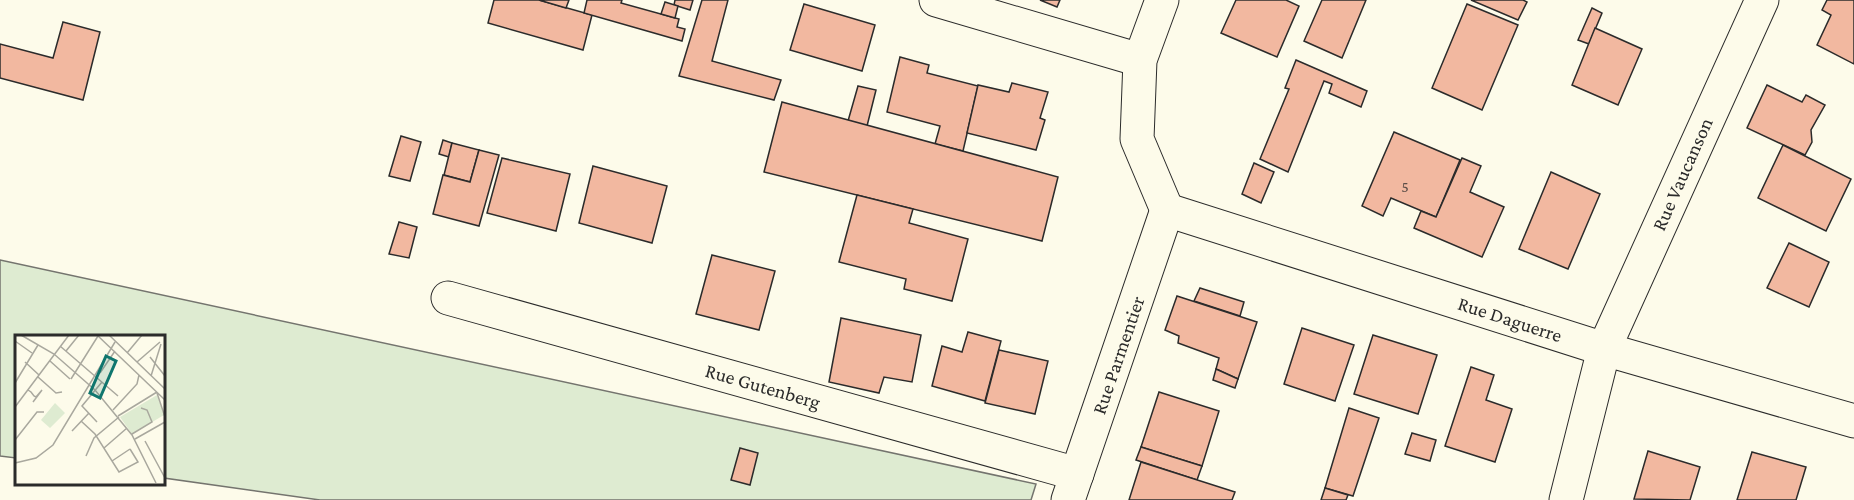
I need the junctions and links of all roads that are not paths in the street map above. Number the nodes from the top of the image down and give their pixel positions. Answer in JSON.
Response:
{"nodes":[{"id":1,"x":936,"y":0,"type":"edge"},
{"id":2,"x":1162,"y":0,"type":"edge"},
{"id":3,"x":1762,"y":0,"type":"edge"},
{"id":4,"x":1140,"y":60,"type":"junction"},
{"id":5,"x":1167,"y":210,"type":"junction"},
{"id":6,"x":448,"y":298,"type":"dead end"},
{"id":7,"x":1604,"y":349,"type":"junction"},
{"id":8,"x":1854,"y":421,"type":"edge"},
{"id":9,"x":1072,"y":487,"type":"edge"},
{"id":10,"x":1568,"y":491,"type":"edge"}],
"edges":[{"from":1,"to":4,"type":"street"},
{"from":2,"to":4,"type":"street"},
{"from":3,"to":7,"type":"street","name":"Rue Vaucanson"},
{"from":4,"to":5,"type":"street"},
{"from":5,"to":7,"type":"street","name":"Rue Daguerre"},
{"from":5,"to":9,"type":"street","name":"Rue Parmentier"},
{"from":6,"to":9,"type":"street","name":"Rue Gutenberg"},
{"from":7,"to":8,"type":"street","name":"Rue Daguerre"},
{"from":7,"to":10,"type":"street","name":"Rue Vaucanson"}]}
